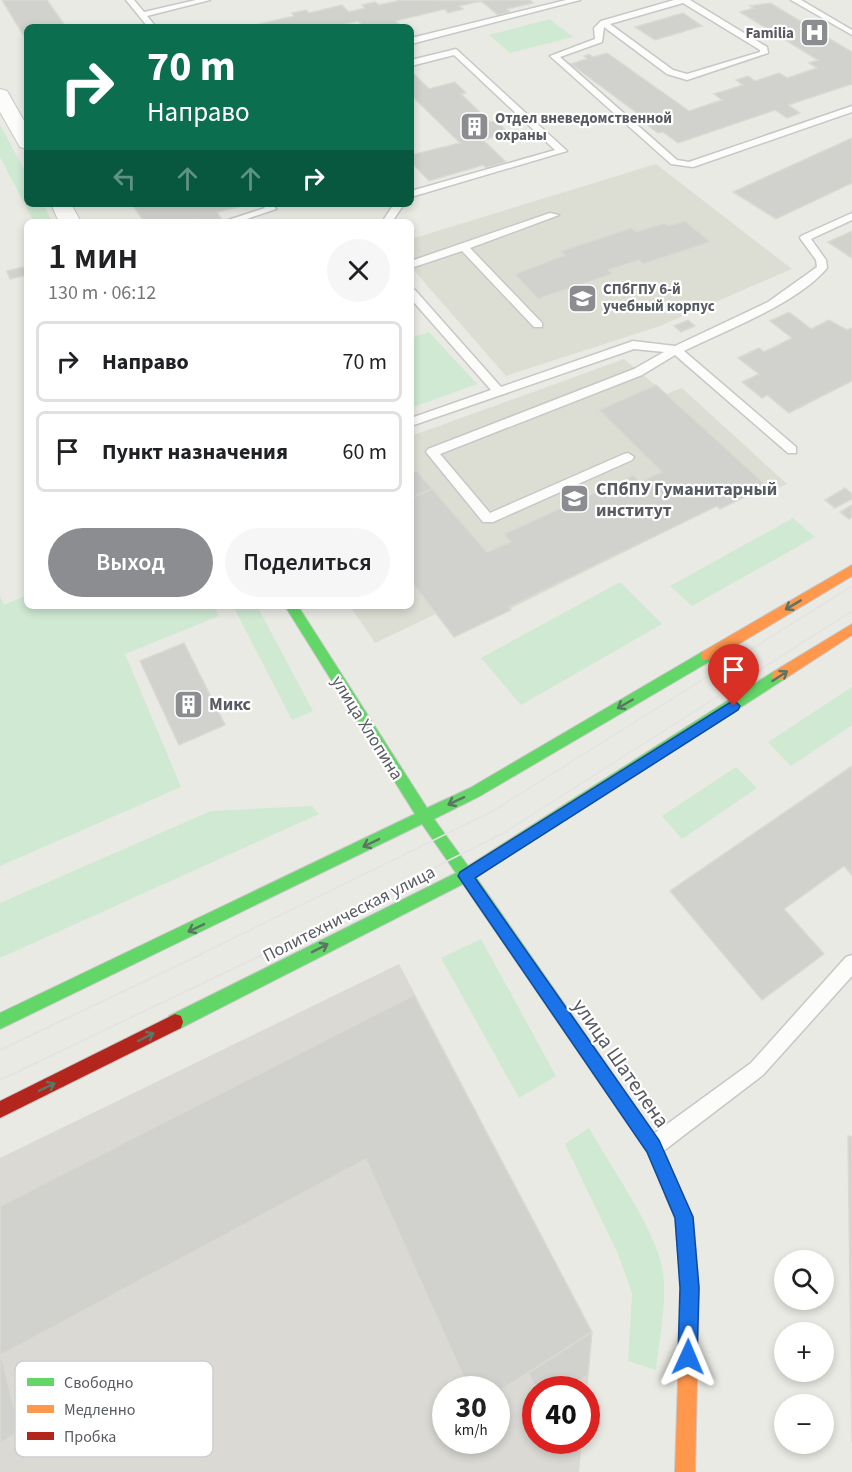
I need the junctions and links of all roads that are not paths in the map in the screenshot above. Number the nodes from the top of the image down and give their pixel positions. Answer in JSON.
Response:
{"nodes":[{"id":1,"x":130,"y":0,"type":"edge"},
{"id":2,"x":206,"y":0,"type":"edge"},
{"id":3,"x":576,"y":0,"type":"edge"},
{"id":4,"x":684,"y":0,"type":"edge"},
{"id":5,"x":795,"y":0,"type":"edge"},
{"id":6,"x":142,"y":15,"type":"junction"},
{"id":7,"x":604,"y":23,"type":"junction"},
{"id":8,"x":150,"y":24,"type":"edge"},
{"id":9,"x":852,"y":33,"type":"edge"},
{"id":10,"x":414,"y":39,"type":"edge"},
{"id":11,"x":414,"y":62,"type":"edge"},
{"id":12,"x":0,"y":95,"type":"edge"},
{"id":13,"x":852,"y":109,"type":"edge"},
{"id":14,"x":24,"y":136,"type":"edge"},
{"id":15,"x":414,"y":193,"type":"edge"},
{"id":16,"x":269,"y":207,"type":"edge"},
{"id":17,"x":554,"y":215,"type":"dead end"},
{"id":18,"x":852,"y":216,"type":"edge"},
{"id":19,"x":237,"y":219,"type":"edge"},
{"id":20,"x":464,"y":247,"type":"junction"},
{"id":21,"x":414,"y":264,"type":"edge"},
{"id":22,"x":414,"y":295,"type":"edge"},
{"id":23,"x":538,"y":325,"type":"dead end"},
{"id":24,"x":676,"y":350,"type":"junction"},
{"id":25,"x":499,"y":393,"type":"junction"},
{"id":26,"x":414,"y":421,"type":"edge"},
{"id":27,"x":792,"y":450,"type":"dead end"},
{"id":28,"x":628,"y":457,"type":"dead end"},
{"id":29,"x":852,"y":570,"type":"edge"},
{"id":30,"x":293,"y":609,"type":"edge"},
{"id":31,"x":852,"y":629,"type":"edge"},
{"id":32,"x":424,"y":816,"type":"junction"},
{"id":33,"x":446,"y":849,"type":"joint"},
{"id":34,"x":465,"y":876,"type":"junction"},
{"id":35,"x":852,"y":963,"type":"edge"},
{"id":36,"x":0,"y":1021,"type":"edge"},
{"id":37,"x":0,"y":1110,"type":"edge"},
{"id":38,"x":653,"y":1146,"type":"junction"},
{"id":39,"x":685,"y":1472,"type":"edge"}],
"edges":[{"from":1,"to":6,"type":"lane"},
{"from":2,"to":6,"type":"lane"},
{"from":3,"to":10,"type":"lane"},
{"from":4,"to":7,"type":"lane"},
{"from":4,"to":7,"type":"lane"},
{"from":5,"to":9,"type":"lane"},
{"from":6,"to":8,"type":"lane"},
{"from":7,"to":13,"type":"lane"},
{"from":11,"to":15,"type":"lane"},
{"from":12,"to":14,"type":"street"},
{"from":16,"to":19,"type":"lane"},
{"from":17,"to":20,"type":"lane"},
{"from":18,"to":24,"type":"lane"},
{"from":20,"to":21,"type":"lane"},
{"from":20,"to":23,"type":"lane"},
{"from":22,"to":25,"type":"lane"},
{"from":24,"to":25,"type":"lane"},
{"from":24,"to":27,"type":"lane"},
{"from":24,"to":28,"type":"lane"},
{"from":25,"to":26,"type":"lane"},
{"from":29,"to":32,"type":"main road","one_way":true},
{"from":30,"to":32,"type":"main road","name":"улица Хлопина"},
{"from":34,"to":31,"type":"main road","name":"Политехническая улица","one_way":true},
{"from":32,"to":33,"type":"main road","name":"улица Хлопина"},
{"from":32,"to":36,"type":"main road","one_way":true},
{"from":33,"to":34,"type":"main road","name":"улица Шателена"},
{"from":37,"to":34,"type":"main road","name":"Политехническая улица","one_way":true},
{"from":34,"to":38,"type":"main road","name":"улица Шателена"},
{"from":35,"to":38,"type":"lane"},
{"from":38,"to":39,"type":"main road","name":"улица Шателена"}]}
